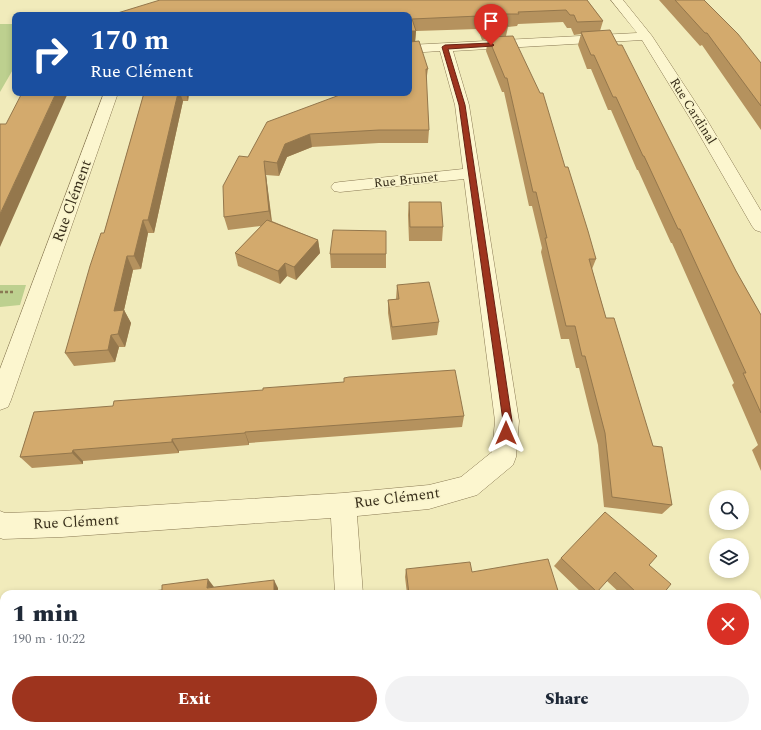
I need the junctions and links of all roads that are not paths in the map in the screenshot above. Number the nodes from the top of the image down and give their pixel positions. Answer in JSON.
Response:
{"nodes":[{"id":1,"x":617,"y":0,"type":"edge"},
{"id":2,"x":646,"y":36,"type":"junction"},
{"id":3,"x":445,"y":47,"type":"junction"},
{"id":4,"x":412,"y":49,"type":"edge"},
{"id":5,"x":110,"y":96,"type":"edge"},
{"id":6,"x":472,"y":173,"type":"junction"},
{"id":7,"x":340,"y":187,"type":"dead end"},
{"id":8,"x":761,"y":226,"type":"edge"},
{"id":9,"x":0,"y":400,"type":"edge"},
{"id":10,"x":343,"y":505,"type":"junction"},
{"id":11,"x":0,"y":524,"type":"edge"},
{"id":12,"x":349,"y":590,"type":"edge"}],
"edges":[{"from":1,"to":2,"type":"street","name":"Rue Cardinal"},
{"from":2,"to":3,"type":"street"},
{"from":2,"to":8,"type":"street","name":"Rue Cardinal"},
{"from":3,"to":4,"type":"street"},
{"from":3,"to":6,"type":"street","name":"Rue Clément"},
{"from":5,"to":9,"type":"street","name":"Rue Clément"},
{"from":6,"to":7,"type":"street","name":"Rue Brunet"},
{"from":6,"to":10,"type":"street","name":"Rue Clément"},
{"from":10,"to":11,"type":"street","name":"Rue Clément"},
{"from":10,"to":12,"type":"street","name":"Rue Clément"}]}
